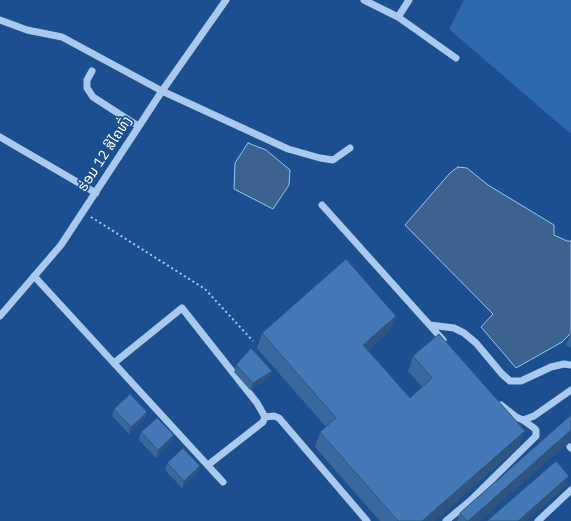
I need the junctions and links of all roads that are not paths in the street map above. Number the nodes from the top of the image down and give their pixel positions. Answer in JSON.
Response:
{"nodes":[{"id":1,"x":364,"y":0,"type":"edge"},
{"id":2,"x":409,"y":0,"type":"edge"},
{"id":3,"x":223,"y":1,"type":"edge"},
{"id":4,"x":398,"y":17,"type":"junction"},
{"id":5,"x":0,"y":20,"type":"edge"},
{"id":6,"x":456,"y":58,"type":"dead end"},
{"id":7,"x":92,"y":71,"type":"dead end"},
{"id":8,"x":162,"y":91,"type":"junction"},
{"id":9,"x":138,"y":126,"type":"junction"},
{"id":10,"x":0,"y":137,"type":"edge"},
{"id":11,"x":350,"y":148,"type":"dead end"},
{"id":12,"x":96,"y":192,"type":"junction"},
{"id":13,"x":322,"y":205,"type":"dead end"},
{"id":14,"x":34,"y":276,"type":"junction"},
{"id":15,"x":0,"y":316,"type":"edge"},
{"id":16,"x":430,"y":325,"type":"junction"},
{"id":17,"x":450,"y":348,"type":"edge"},
{"id":18,"x":114,"y":363,"type":"junction"},
{"id":19,"x":571,"y":364,"type":"edge"},
{"id":20,"x":571,"y":390,"type":"edge"},
{"id":21,"x":495,"y":398,"type":"edge"},
{"id":22,"x":265,"y":418,"type":"junction"},
{"id":23,"x":523,"y":420,"type":"junction"},
{"id":24,"x":208,"y":465,"type":"junction"},
{"id":25,"x":223,"y":482,"type":"dead end"},
{"id":26,"x":571,"y":490,"type":"edge"},
{"id":27,"x":367,"y":521,"type":"edge"},
{"id":28,"x":446,"y":521,"type":"edge"},
{"id":29,"x":538,"y":521,"type":"edge"}],
"edges":[{"from":1,"to":4,"type":"street"},
{"from":2,"to":4,"type":"street"},
{"from":3,"to":8,"type":"street","name":"ຮ່ອມ 12 ສີໄຄທົ່ງ"},
{"from":4,"to":6,"type":"street"},
{"from":5,"to":8,"type":"street"},
{"from":7,"to":9,"type":"street"},
{"from":8,"to":9,"type":"street","name":"ຮ່ອມ 12 ສີໄຄທົ່ງ"},
{"from":8,"to":11,"type":"street"},
{"from":9,"to":12,"type":"street","name":"ຮ່ອມ 12 ສີໄຄທົ່ງ"},
{"from":10,"to":12,"type":"street"},
{"from":12,"to":14,"type":"street","name":"ຮ່ອມ 12 ສີໄຄທົ່ງ"},
{"from":13,"to":16,"type":"street"},
{"from":14,"to":15,"type":"street","name":"ຮ່ອມ 12 ສີໄຄທົ່ງ"},
{"from":14,"to":18,"type":"street"},
{"from":16,"to":17,"type":"street"},
{"from":16,"to":19,"type":"street"},
{"from":18,"to":22,"type":"street"},
{"from":18,"to":24,"type":"street"},
{"from":20,"to":23,"type":"street"},
{"from":21,"to":23,"type":"street"},
{"from":22,"to":24,"type":"street"},
{"from":22,"to":27,"type":"street"},
{"from":23,"to":28,"type":"street"},
{"from":24,"to":25,"type":"street"},
{"from":26,"to":29,"type":"street"}]}
